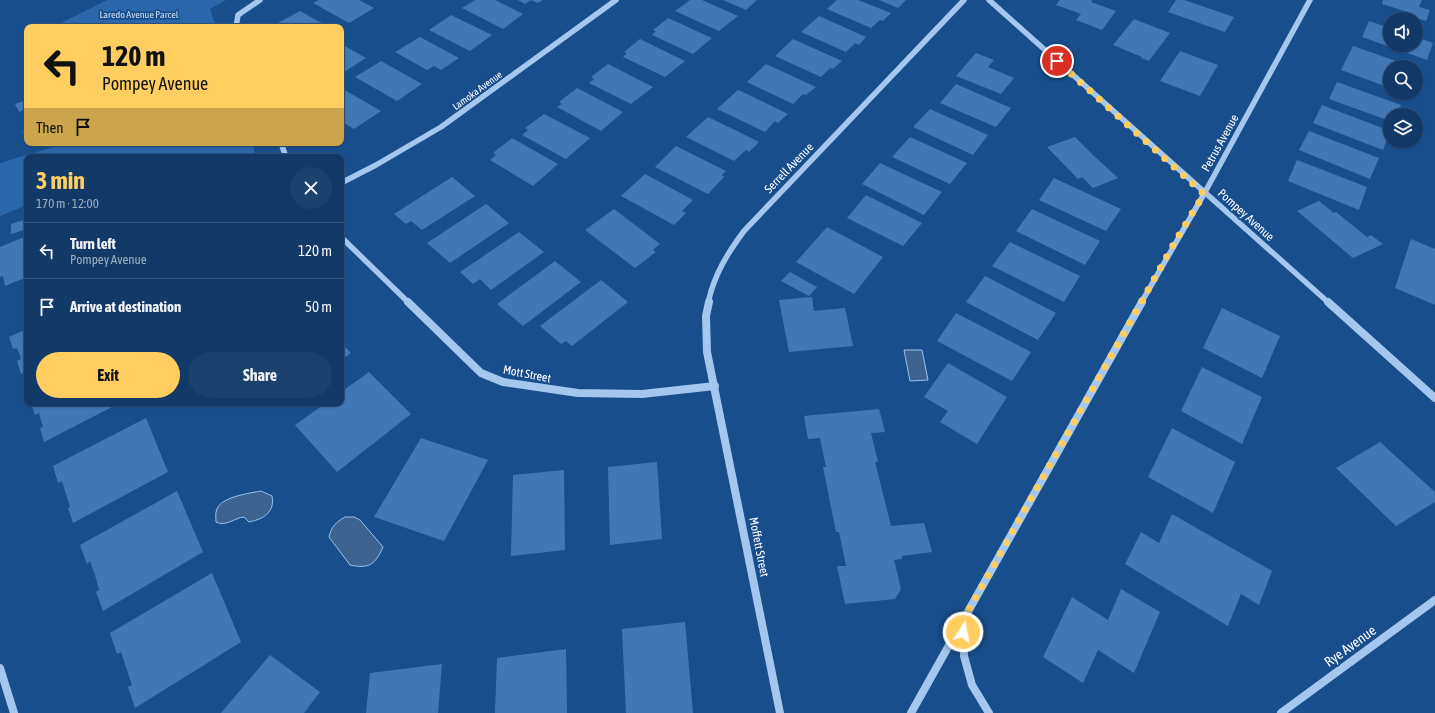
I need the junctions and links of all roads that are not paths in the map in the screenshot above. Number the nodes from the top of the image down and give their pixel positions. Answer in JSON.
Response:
{"nodes":[{"id":1,"x":260,"y":0,"type":"edge"},
{"id":2,"x":616,"y":0,"type":"edge"},
{"id":3,"x":964,"y":0,"type":"edge"},
{"id":4,"x":989,"y":0,"type":"edge"},
{"id":5,"x":1310,"y":0,"type":"edge"},
{"id":6,"x":236,"y":24,"type":"edge"},
{"id":7,"x":344,"y":181,"type":"edge"},
{"id":8,"x":1204,"y":194,"type":"junction"},
{"id":9,"x":344,"y":240,"type":"edge"},
{"id":10,"x":715,"y":386,"type":"junction"},
{"id":11,"x":1435,"y":398,"type":"edge"},
{"id":12,"x":1435,"y":600,"type":"edge"},
{"id":13,"x":963,"y":620,"type":"junction"},
{"id":14,"x":0,"y":668,"type":"edge"},
{"id":15,"x":14,"y":713,"type":"edge"},
{"id":16,"x":780,"y":713,"type":"edge"},
{"id":17,"x":911,"y":713,"type":"edge"},
{"id":18,"x":989,"y":713,"type":"edge"},
{"id":19,"x":1280,"y":713,"type":"edge"}],
"edges":[{"from":1,"to":6,"type":"street"},
{"from":2,"to":7,"type":"street","name":"Lamoka Avenue"},
{"from":3,"to":10,"type":"street","name":"Serrell Avenue"},
{"from":4,"to":8,"type":"street","name":"Pompey Avenue"},
{"from":5,"to":8,"type":"street","name":"Petrus Avenue"},
{"from":8,"to":11,"type":"street","name":"Pompey Avenue"},
{"from":8,"to":13,"type":"street","name":"Petrus Avenue"},
{"from":9,"to":10,"type":"street","name":"Mott Street"},
{"from":10,"to":16,"type":"street","name":"Moffett Street"},
{"from":12,"to":19,"type":"street","name":"Rye Avenue"},
{"from":13,"to":17,"type":"street","name":"Petrus Avenue"},
{"from":13,"to":18,"type":"street"},
{"from":14,"to":15,"type":"street"}]}
